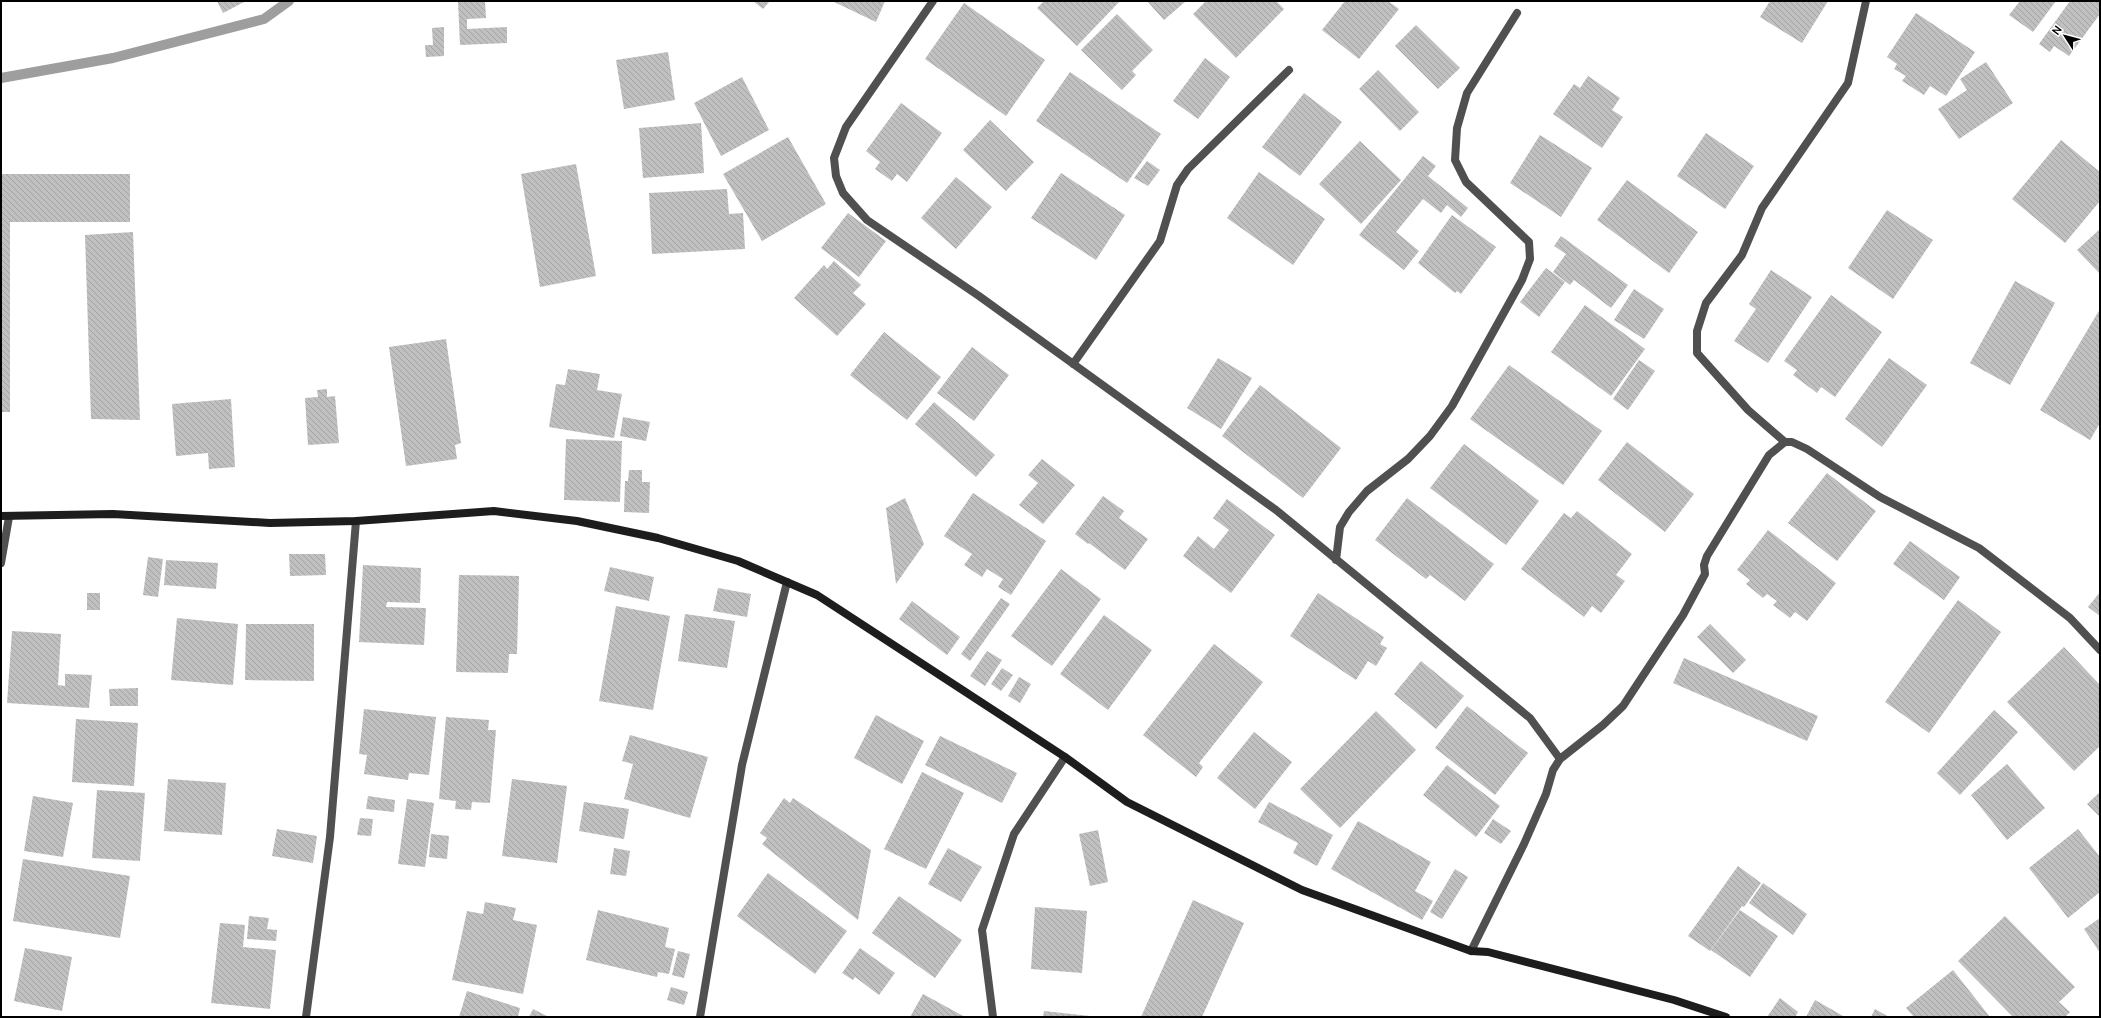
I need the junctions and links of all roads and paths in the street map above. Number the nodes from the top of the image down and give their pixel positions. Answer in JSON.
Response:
{"nodes":[{"id":1,"x":933,"y":1,"type":"edge"},
{"id":2,"x":1866,"y":1,"type":"edge"},
{"id":3,"x":1517,"y":13,"type":"dead end"},
{"id":4,"x":1289,"y":70,"type":"dead end"},
{"id":5,"x":1073,"y":364,"type":"junction"},
{"id":6,"x":1785,"y":442,"type":"junction"},
{"id":7,"x":5,"y":517,"type":"edge"},
{"id":8,"x":356,"y":521,"type":"junction"},
{"id":9,"x":1336,"y":560,"type":"junction"},
{"id":10,"x":1,"y":563,"type":"edge"},
{"id":11,"x":787,"y":582,"type":"junction"},
{"id":12,"x":2100,"y":650,"type":"edge"},
{"id":13,"x":1065,"y":757,"type":"junction"},
{"id":14,"x":1560,"y":759,"type":"junction"},
{"id":15,"x":1471,"y":951,"type":"junction"},
{"id":16,"x":306,"y":1017,"type":"edge"},
{"id":17,"x":700,"y":1017,"type":"edge"},
{"id":18,"x":993,"y":1017,"type":"edge"},
{"id":19,"x":1726,"y":1017,"type":"edge"}],
"edges":[{"from":1,"to":5,"type":"street"},
{"from":2,"to":6,"type":"street"},
{"from":3,"to":9,"type":"street"},
{"from":4,"to":5,"type":"street"},
{"from":5,"to":9,"type":"street"},
{"from":6,"to":12,"type":"street"},
{"from":6,"to":14,"type":"street"},
{"from":7,"to":8,"type":"street"},
{"from":7,"to":10,"type":"street"},
{"from":8,"to":11,"type":"street"},
{"from":8,"to":16,"type":"street"},
{"from":9,"to":14,"type":"street"},
{"from":11,"to":13,"type":"street"},
{"from":11,"to":17,"type":"street"},
{"from":13,"to":15,"type":"street"},
{"from":13,"to":18,"type":"street"},
{"from":14,"to":15,"type":"street"},
{"from":15,"to":19,"type":"street"}]}
